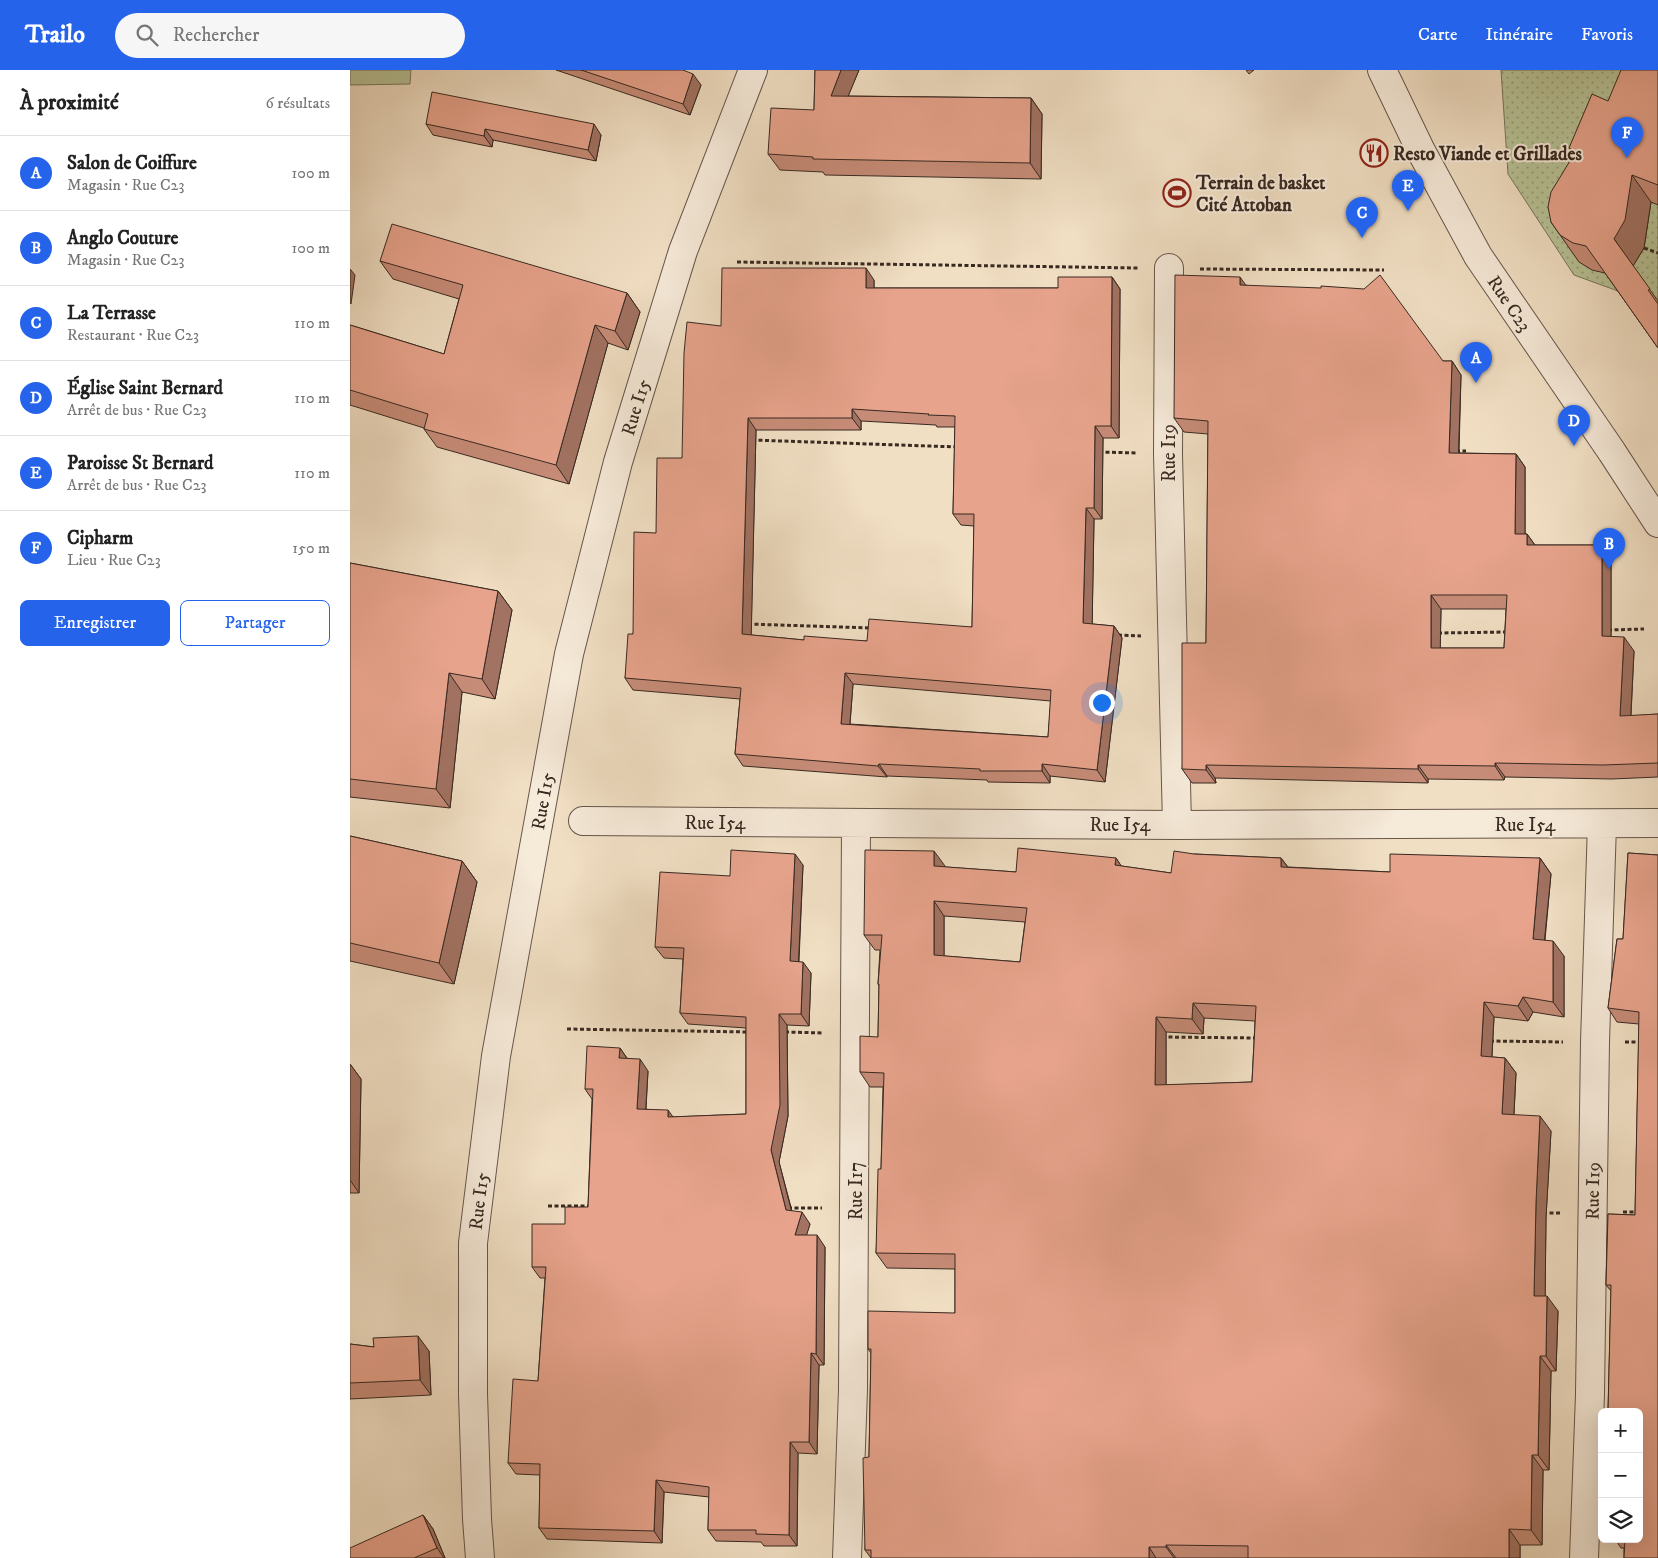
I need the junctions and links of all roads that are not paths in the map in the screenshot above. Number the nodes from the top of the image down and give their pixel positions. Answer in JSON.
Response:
{"nodes":[{"id":1,"x":753,"y":70,"type":"edge"},
{"id":2,"x":1382,"y":70,"type":"edge"},
{"id":3,"x":1169,"y":268,"type":"road end"},
{"id":4,"x":1658,"y":523,"type":"edge"},
{"id":5,"x":583,"y":821,"type":"dead end"},
{"id":6,"x":856,"y":823,"type":"junction"},
{"id":7,"x":1658,"y":823,"type":"edge"},
{"id":8,"x":1602,"y":824,"type":"junction"},
{"id":9,"x":1177,"y":825,"type":"junction"},
{"id":10,"x":480,"y":1558,"type":"edge"},
{"id":11,"x":847,"y":1558,"type":"edge"},
{"id":12,"x":1584,"y":1558,"type":"edge"}],
"edges":[{"from":1,"to":10,"type":"street","name":"Rue I15"},
{"from":2,"to":4,"type":"street","name":"Rue C23"},
{"from":3,"to":9,"type":"street","name":"Rue I19"},
{"from":5,"to":6,"type":"street","name":"Rue I54"},
{"from":6,"to":9,"type":"street","name":"Rue I54"},
{"from":6,"to":11,"type":"street","name":"Rue I17"},
{"from":7,"to":8,"type":"street","name":"Rue I54"},
{"from":8,"to":9,"type":"street","name":"Rue I54"},
{"from":8,"to":12,"type":"street","name":"Rue I19"}]}
